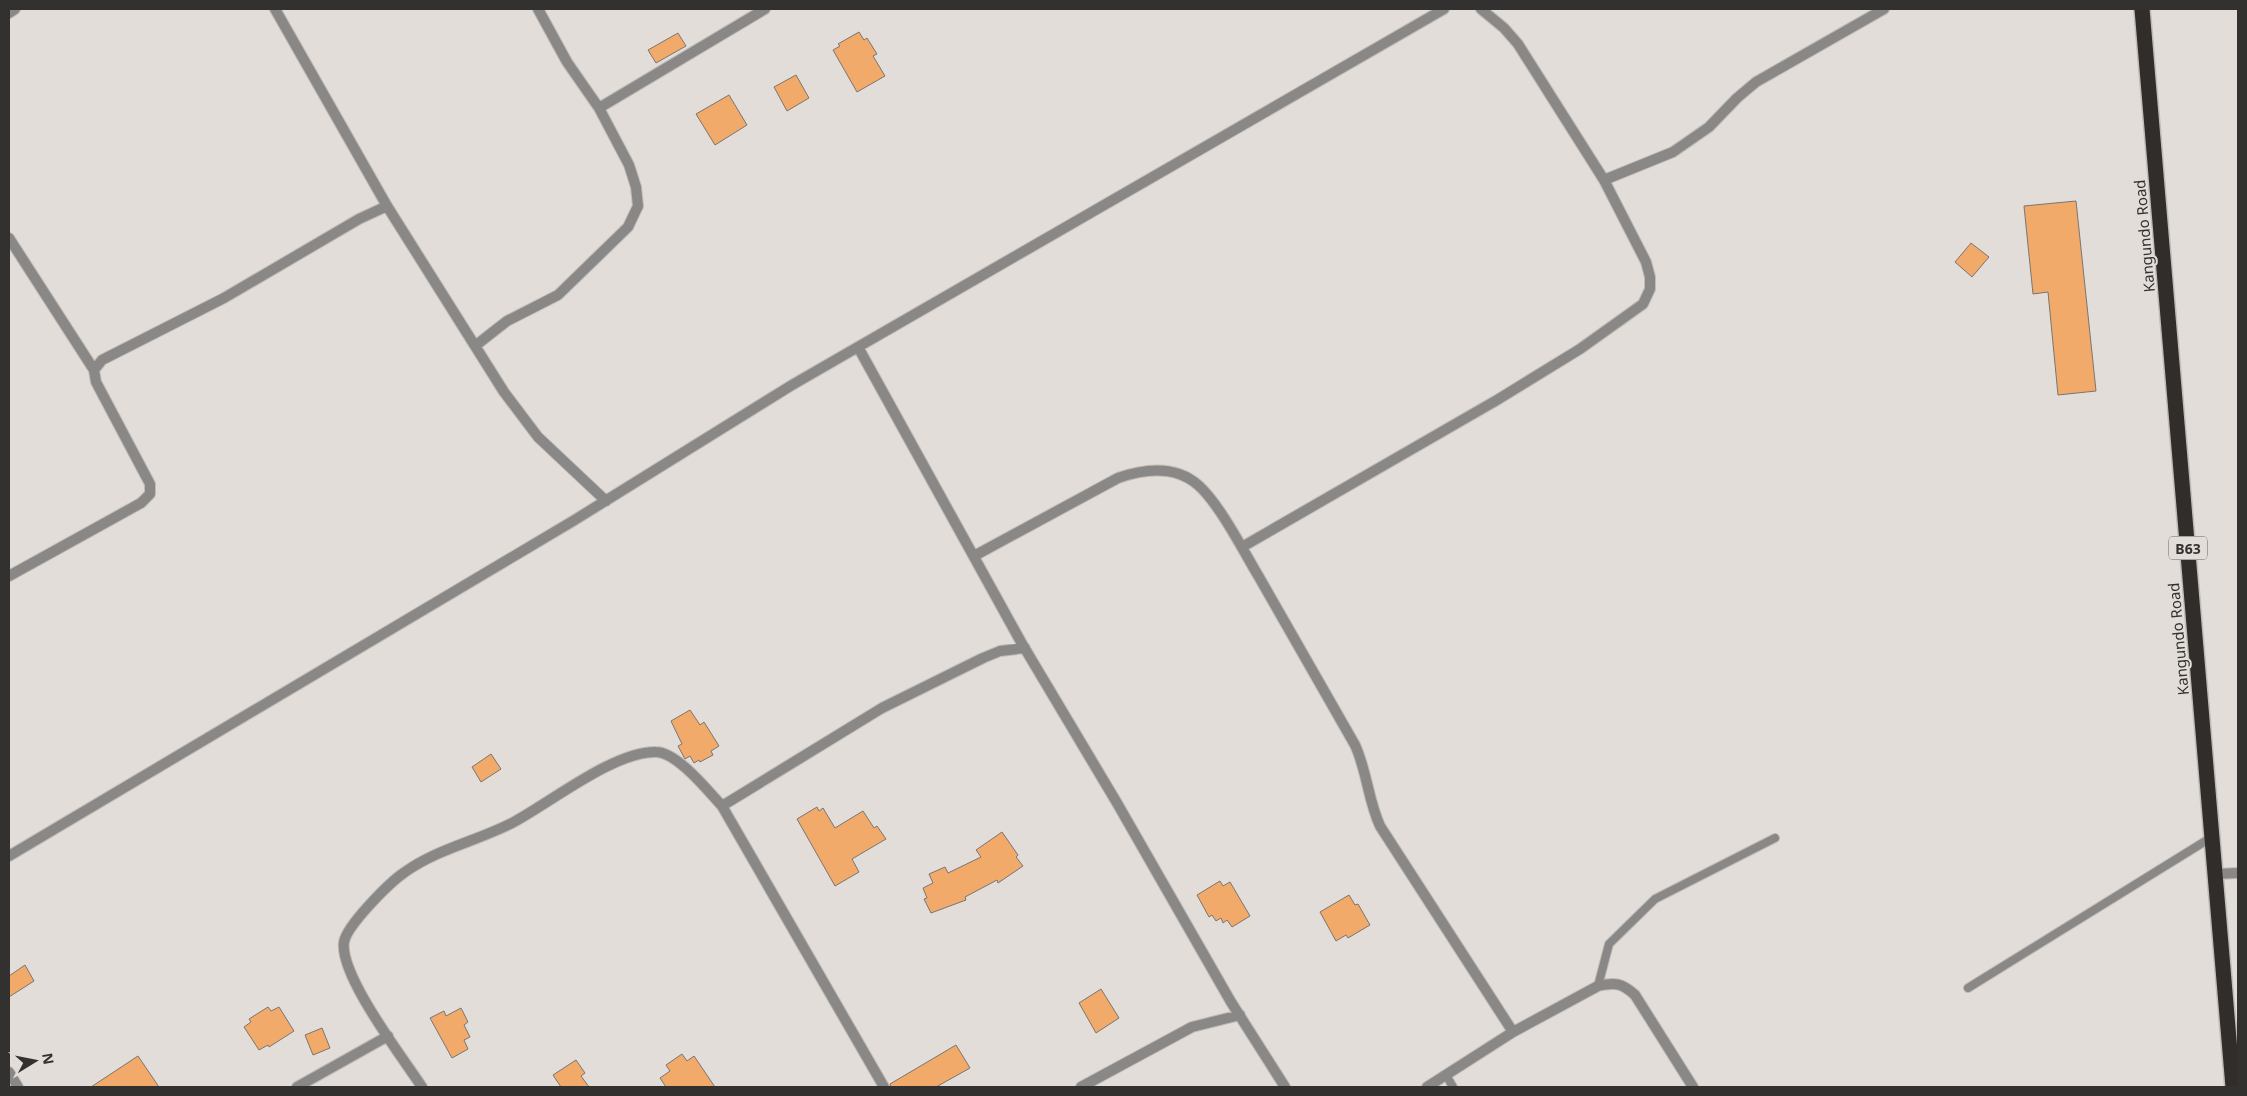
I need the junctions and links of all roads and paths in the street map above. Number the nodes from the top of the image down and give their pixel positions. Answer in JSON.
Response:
{"nodes":[{"id":1,"x":15,"y":9,"type":"edge"},
{"id":2,"x":275,"y":9,"type":"edge"},
{"id":3,"x":538,"y":9,"type":"edge"},
{"id":4,"x":765,"y":9,"type":"edge"},
{"id":5,"x":1444,"y":9,"type":"edge"},
{"id":6,"x":1481,"y":9,"type":"edge"},
{"id":7,"x":1884,"y":9,"type":"edge"},
{"id":8,"x":2142,"y":9,"type":"edge"},
{"id":9,"x":9,"y":13,"type":"edge"},
{"id":10,"x":599,"y":108,"type":"junction"},
{"id":11,"x":1604,"y":180,"type":"junction"},
{"id":12,"x":387,"y":206,"type":"junction"},
{"id":13,"x":9,"y":238,"type":"edge"},
{"id":14,"x":475,"y":346,"type":"junction"},
{"id":15,"x":858,"y":347,"type":"junction"},
{"id":16,"x":94,"y":370,"type":"junction"},
{"id":17,"x":606,"y":501,"type":"junction"},
{"id":18,"x":1242,"y":547,"type":"junction"},
{"id":19,"x":974,"y":556,"type":"junction"},
{"id":20,"x":9,"y":576,"type":"edge"},
{"id":21,"x":1025,"y":648,"type":"junction"},
{"id":22,"x":722,"y":806,"type":"junction"},
{"id":23,"x":2212,"y":837,"type":"junction"},
{"id":24,"x":1776,"y":838,"type":"dead end"},
{"id":25,"x":9,"y":856,"type":"edge"},
{"id":26,"x":2215,"y":874,"type":"junction"},
{"id":27,"x":2238,"y":874,"type":"edge"},
{"id":28,"x":1598,"y":986,"type":"junction"},
{"id":29,"x":1968,"y":988,"type":"dead end"},
{"id":30,"x":1240,"y":1015,"type":"junction"},
{"id":31,"x":1513,"y":1032,"type":"junction"},
{"id":32,"x":388,"y":1036,"type":"junction"},
{"id":33,"x":2234,"y":1041,"type":"edge"},
{"id":34,"x":9,"y":1072,"type":"edge"},
{"id":35,"x":1446,"y":1075,"type":"junction"},
{"id":36,"x":18,"y":1087,"type":"edge"},
{"id":37,"x":297,"y":1087,"type":"edge"},
{"id":38,"x":422,"y":1087,"type":"edge"},
{"id":39,"x":884,"y":1087,"type":"edge"},
{"id":40,"x":1081,"y":1087,"type":"edge"},
{"id":41,"x":1285,"y":1087,"type":"edge"},
{"id":42,"x":1427,"y":1087,"type":"edge"},
{"id":43,"x":1453,"y":1087,"type":"edge"},
{"id":44,"x":1693,"y":1087,"type":"edge"},
{"id":45,"x":2233,"y":1087,"type":"edge"}],
"edges":[{"from":1,"to":9,"type":"street"},
{"from":2,"to":12,"type":"street"},
{"from":3,"to":10,"type":"street"},
{"from":4,"to":10,"type":"street"},
{"from":5,"to":15,"type":"street"},
{"from":6,"to":11,"type":"street"},
{"from":7,"to":11,"type":"street"},
{"from":8,"to":23,"type":"highway","name":"Kangundo Road","number":"B63"},
{"from":10,"to":14,"type":"street"},
{"from":11,"to":18,"type":"street"},
{"from":12,"to":14,"type":"street"},
{"from":12,"to":16,"type":"street"},
{"from":13,"to":16,"type":"street"},
{"from":14,"to":17,"type":"street"},
{"from":15,"to":17,"type":"street"},
{"from":15,"to":19,"type":"street"},
{"from":16,"to":20,"type":"street"},
{"from":17,"to":25,"type":"street"},
{"from":18,"to":19,"type":"street"},
{"from":18,"to":31,"type":"street"},
{"from":19,"to":21,"type":"street"},
{"from":21,"to":22,"type":"street"},
{"from":21,"to":30,"type":"street"},
{"from":22,"to":32,"type":"street"},
{"from":22,"to":39,"type":"street"},
{"from":23,"to":26,"type":"highway","name":"Kangundo Road","number":"B63"},
{"from":23,"to":29,"type":"lane"},
{"from":24,"to":28,"type":"lane"},
{"from":26,"to":27,"type":"street"},
{"from":26,"to":33,"type":"highway","name":"Kangundo Road","number":"B63"},
{"from":28,"to":31,"type":"street"},
{"from":28,"to":44,"type":"street"},
{"from":30,"to":40,"type":"street"},
{"from":30,"to":41,"type":"street"},
{"from":31,"to":35,"type":"street"},
{"from":32,"to":37,"type":"street"},
{"from":32,"to":38,"type":"street"},
{"from":33,"to":45,"type":"highway","name":"Kangundo Road","number":"B63"},
{"from":34,"to":36,"type":"street"},
{"from":35,"to":42,"type":"street"},
{"from":35,"to":43,"type":"lane"}]}
